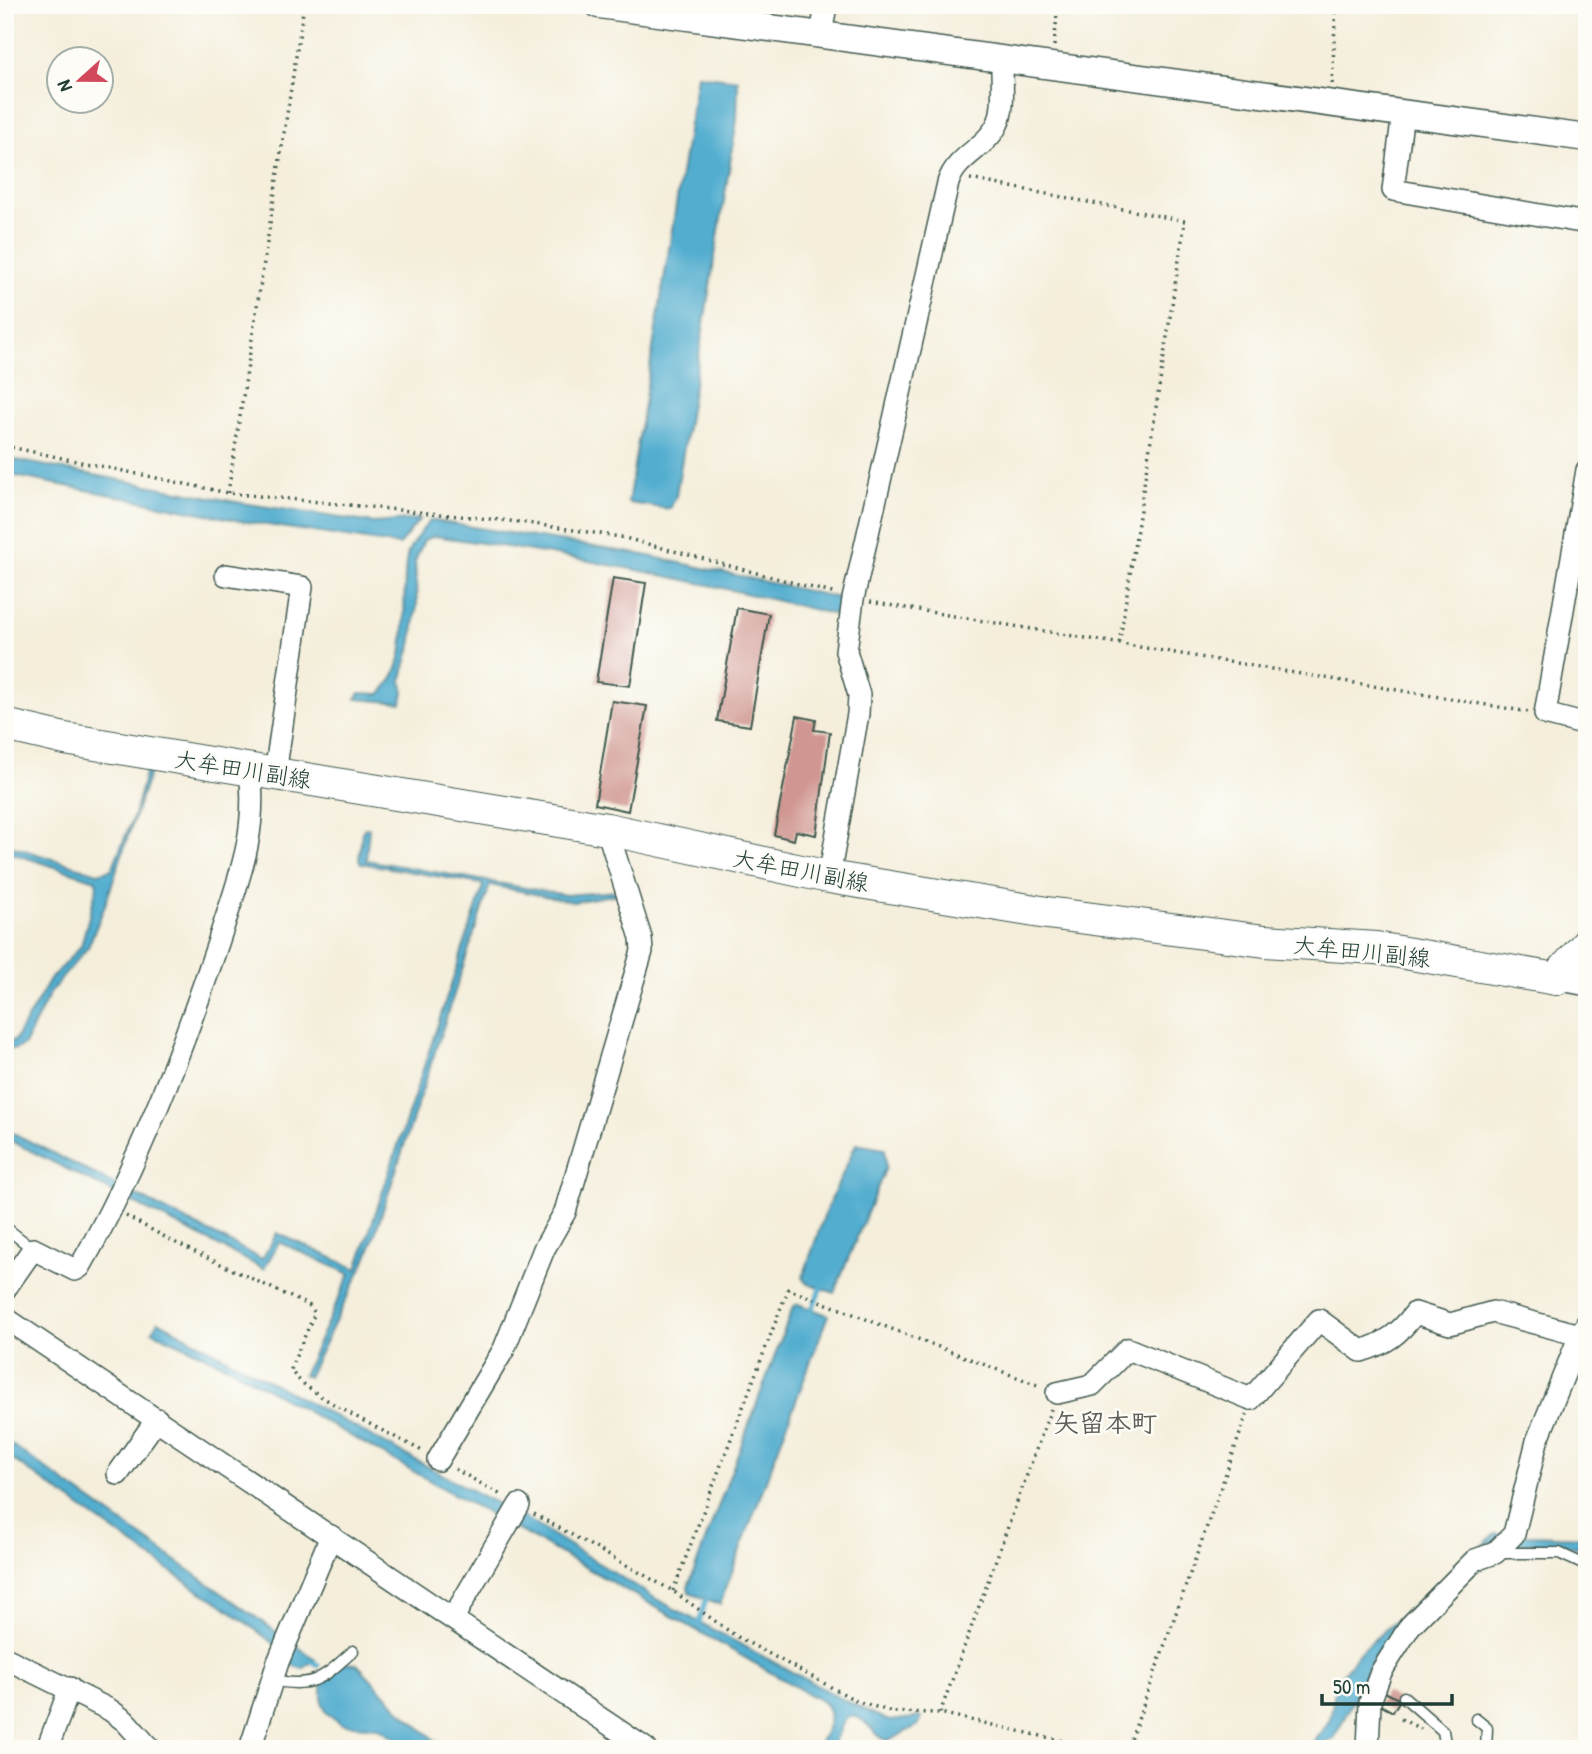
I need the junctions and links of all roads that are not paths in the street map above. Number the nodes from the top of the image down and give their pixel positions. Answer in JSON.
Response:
{"nodes":[{"id":1,"x":599,"y":5,"type":"edge"},
{"id":2,"x":826,"y":5,"type":"edge"},
{"id":3,"x":821,"y":35,"type":"junction"},
{"id":4,"x":1002,"y":58,"type":"junction"},
{"id":5,"x":1403,"y":113,"type":"junction"},
{"id":6,"x":1587,"y":138,"type":"edge"},
{"id":7,"x":1587,"y":223,"type":"edge"},
{"id":8,"x":1587,"y":470,"type":"edge"},
{"id":9,"x":226,"y":575,"type":"dead end"},
{"id":10,"x":5,"y":725,"type":"edge"},
{"id":11,"x":1587,"y":726,"type":"edge"},
{"id":12,"x":262,"y":772,"type":"junction"},
{"id":13,"x":607,"y":829,"type":"junction"},
{"id":14,"x":829,"y":877,"type":"junction"},
{"id":15,"x":1587,"y":944,"type":"edge"},
{"id":16,"x":1572,"y":982,"type":"edge"},
{"id":17,"x":5,"y":1227,"type":"edge"},
{"id":18,"x":33,"y":1249,"type":"junction"},
{"id":19,"x":5,"y":1289,"type":"edge"},
{"id":20,"x":5,"y":1318,"type":"edge"},
{"id":21,"x":1584,"y":1329,"type":"edge"},
{"id":22,"x":1057,"y":1393,"type":"road end"},
{"id":23,"x":156,"y":1419,"type":"junction"},
{"id":24,"x":438,"y":1460,"type":"road end"},
{"id":25,"x":118,"y":1474,"type":"dead end"},
{"id":26,"x":517,"y":1509,"type":"road end"},
{"id":27,"x":331,"y":1536,"type":"junction"},
{"id":28,"x":1495,"y":1553,"type":"junction"},
{"id":29,"x":1587,"y":1566,"type":"edge"},
{"id":30,"x":453,"y":1618,"type":"junction"},
{"id":31,"x":353,"y":1651,"type":"dead end"},
{"id":32,"x":5,"y":1658,"type":"edge"},
{"id":33,"x":275,"y":1671,"type":"junction"},
{"id":34,"x":70,"y":1688,"type":"junction"},
{"id":35,"x":1404,"y":1697,"type":"dead end"},
{"id":36,"x":1476,"y":1719,"type":"dead end"},
{"id":37,"x":47,"y":1749,"type":"edge"},
{"id":38,"x":150,"y":1749,"type":"edge"},
{"id":39,"x":250,"y":1749,"type":"edge"},
{"id":40,"x":646,"y":1749,"type":"edge"},
{"id":41,"x":1368,"y":1749,"type":"edge"},
{"id":42,"x":1446,"y":1749,"type":"edge"},
{"id":43,"x":1486,"y":1749,"type":"edge"}],
"edges":[{"from":1,"to":3,"type":"street"},
{"from":2,"to":3,"type":"street"},
{"from":3,"to":4,"type":"street"},
{"from":4,"to":5,"type":"street"},
{"from":4,"to":14,"type":"street"},
{"from":5,"to":6,"type":"street"},
{"from":5,"to":7,"type":"street"},
{"from":8,"to":11,"type":"street"},
{"from":9,"to":12,"type":"street"},
{"from":10,"to":12,"type":"main road","name":"大牟田川副線"},
{"from":12,"to":13,"type":"main road","name":"大牟田川副線"},
{"from":12,"to":18,"type":"street"},
{"from":13,"to":14,"type":"main road","name":"大牟田川副線"},
{"from":13,"to":24,"type":"street"},
{"from":14,"to":16,"type":"main road","name":"大牟田川副線"},
{"from":15,"to":16,"type":"main road","name":"大牟田川副線"},
{"from":17,"to":18,"type":"lane"},
{"from":18,"to":19,"type":"street"},
{"from":20,"to":23,"type":"street"},
{"from":21,"to":22,"type":"street"},
{"from":21,"to":28,"type":"street"},
{"from":23,"to":25,"type":"street"},
{"from":23,"to":27,"type":"street"},
{"from":26,"to":30,"type":"street"},
{"from":27,"to":30,"type":"street"},
{"from":27,"to":33,"type":"street"},
{"from":28,"to":29,"type":"lane"},
{"from":28,"to":41,"type":"street"},
{"from":30,"to":40,"type":"street"},
{"from":31,"to":33,"type":"lane"},
{"from":32,"to":34,"type":"street"},
{"from":33,"to":39,"type":"street"},
{"from":34,"to":37,"type":"street"},
{"from":34,"to":38,"type":"street"},
{"from":35,"to":42,"type":"lane"},
{"from":36,"to":43,"type":"lane"}]}
